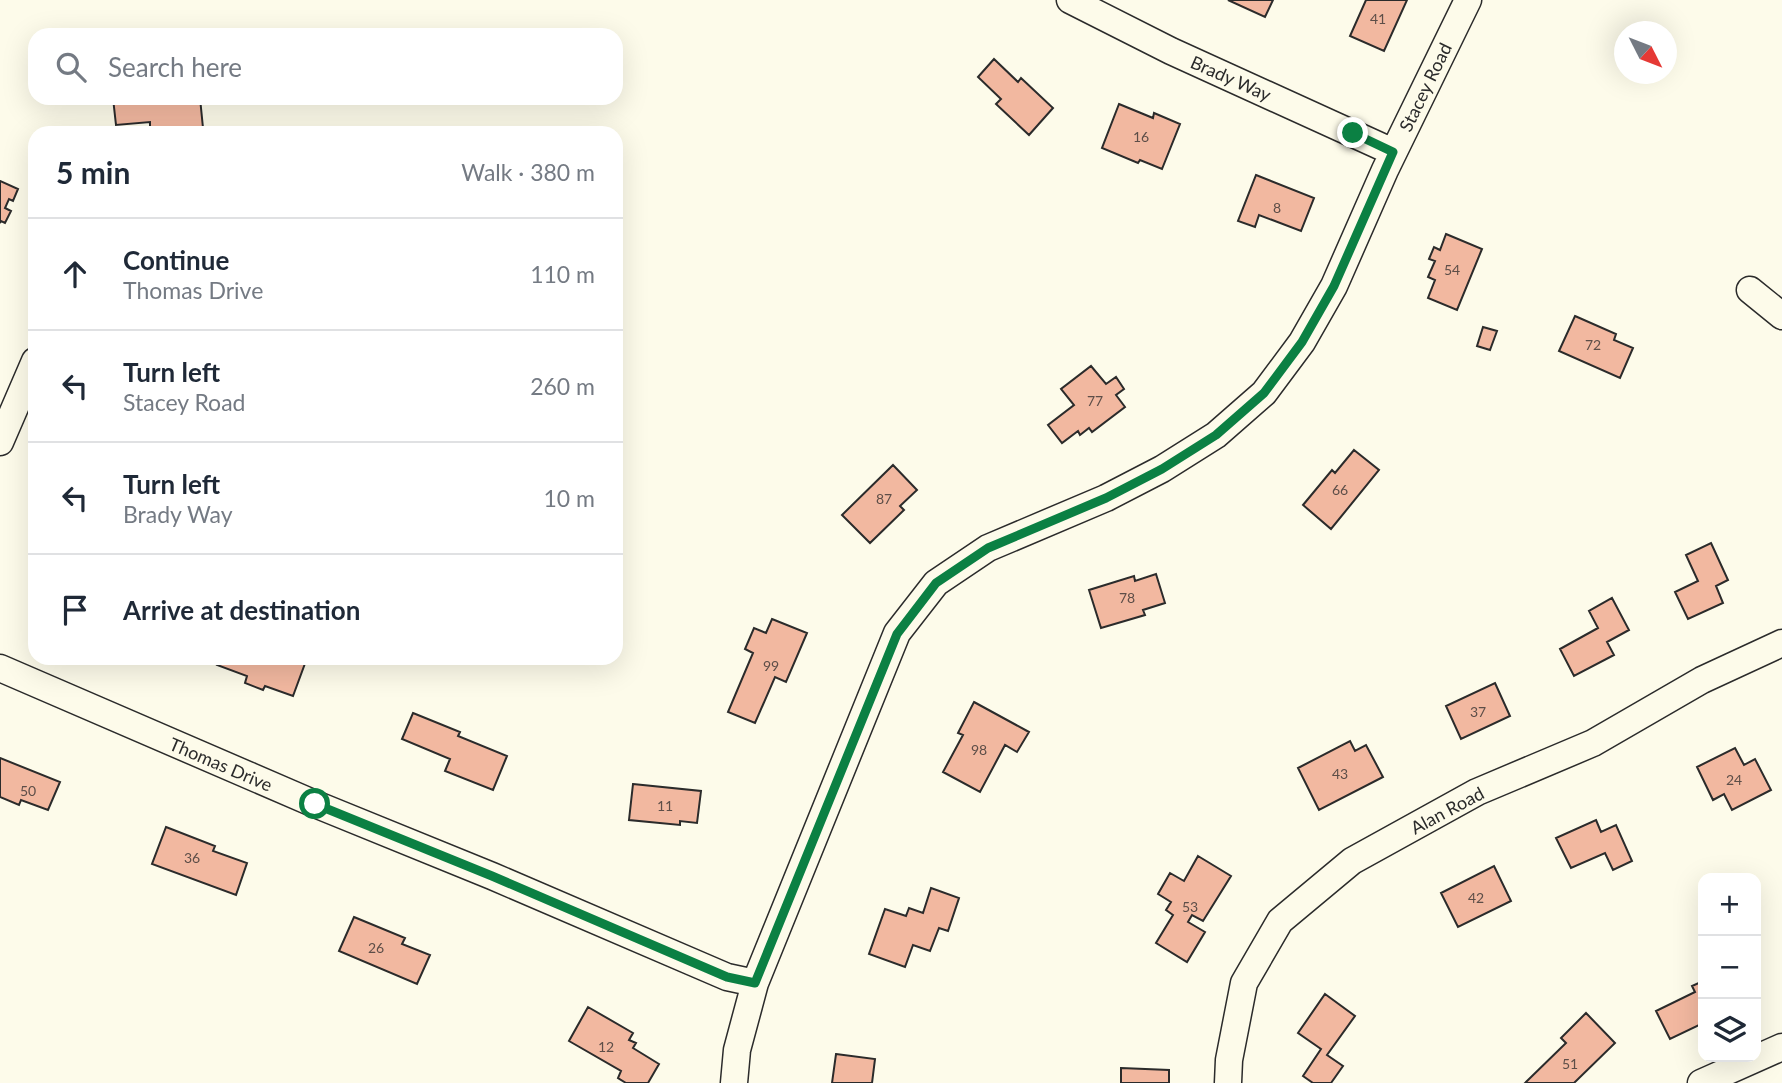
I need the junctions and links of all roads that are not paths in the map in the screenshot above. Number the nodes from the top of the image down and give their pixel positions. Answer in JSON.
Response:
{"nodes":[{"id":1,"x":1070,"y":0,"type":"edge"},
{"id":2,"x":1468,"y":0,"type":"edge"},
{"id":3,"x":1393,"y":152,"type":"junction"},
{"id":4,"x":1750,"y":289,"type":"dead end"},
{"id":5,"x":1782,"y":316,"type":"edge"},
{"id":6,"x":28,"y":377,"type":"edge"},
{"id":7,"x":0,"y":442,"type":"edge"},
{"id":8,"x":1782,"y":643,"type":"edge"},
{"id":9,"x":0,"y":668,"type":"edge"},
{"id":10,"x":755,"y":983,"type":"junction"},
{"id":11,"x":1782,"y":1047,"type":"edge"},
{"id":12,"x":734,"y":1083,"type":"edge"},
{"id":13,"x":1228,"y":1083,"type":"edge"},
{"id":14,"x":1701,"y":1083,"type":"edge"}],
"edges":[{"from":1,"to":3,"type":"street","name":"Brady Way"},
{"from":2,"to":3,"type":"street","name":"Stacey Road"},
{"from":3,"to":10,"type":"street","name":"Stacey Road"},
{"from":4,"to":5,"type":"street"},
{"from":6,"to":7,"type":"street"},
{"from":8,"to":13,"type":"street","name":"Alan Road"},
{"from":9,"to":10,"type":"street","name":"Thomas Drive"},
{"from":10,"to":12,"type":"street","name":"Stacey Road"},
{"from":11,"to":14,"type":"street"}]}
